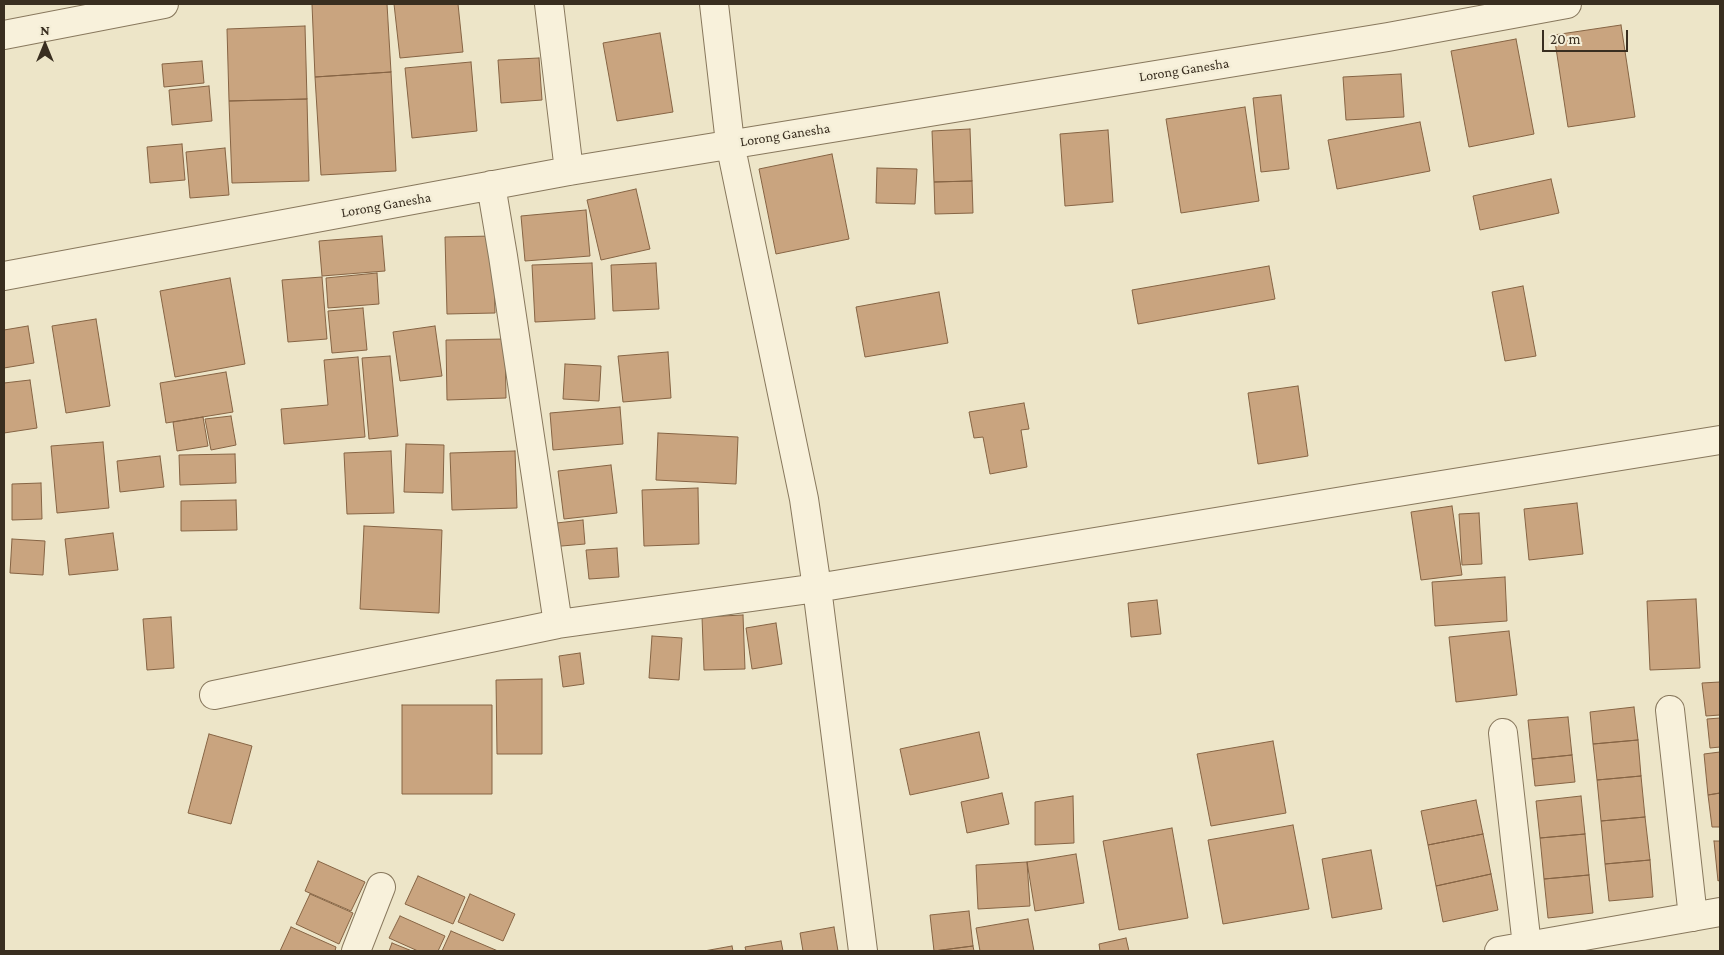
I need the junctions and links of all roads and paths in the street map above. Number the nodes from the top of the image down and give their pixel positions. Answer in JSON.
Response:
{"nodes":[{"id":1,"x":164,"y":4,"type":"edge"},
{"id":2,"x":549,"y":4,"type":"edge"},
{"id":3,"x":714,"y":4,"type":"edge"},
{"id":4,"x":1567,"y":4,"type":"edge"},
{"id":5,"x":4,"y":35,"type":"edge"},
{"id":6,"x":730,"y":143,"type":"junction"},
{"id":7,"x":569,"y":171,"type":"junction"},
{"id":8,"x":491,"y":185,"type":"junction"},
{"id":9,"x":4,"y":276,"type":"edge"},
{"id":10,"x":1720,"y":440,"type":"edge"},
{"id":11,"x":817,"y":588,"type":"junction"},
{"id":12,"x":558,"y":624,"type":"junction"},
{"id":13,"x":214,"y":695,"type":"dead end"},
{"id":14,"x":1670,"y":710,"type":"dead end"},
{"id":15,"x":1503,"y":733,"type":"dead end"},
{"id":16,"x":381,"y":888,"type":"dead end"},
{"id":17,"x":1720,"y":912,"type":"edge"},
{"id":18,"x":1694,"y":917,"type":"junction"},
{"id":19,"x":1527,"y":946,"type":"junction"},
{"id":20,"x":356,"y":951,"type":"edge"},
{"id":21,"x":863,"y":951,"type":"edge"},
{"id":22,"x":1500,"y":951,"type":"edge"}],
"edges":[{"from":1,"to":5,"type":"street"},
{"from":2,"to":7,"type":"street"},
{"from":3,"to":6,"type":"street"},
{"from":4,"to":6,"type":"street","name":"Lorong Ganesha"},
{"from":6,"to":7,"type":"street","name":"Lorong Ganesha"},
{"from":6,"to":11,"type":"street"},
{"from":7,"to":8,"type":"street","name":"Lorong Ganesha"},
{"from":8,"to":9,"type":"street","name":"Lorong Ganesha"},
{"from":8,"to":12,"type":"street"},
{"from":10,"to":11,"type":"street"},
{"from":11,"to":12,"type":"street"},
{"from":11,"to":21,"type":"street"},
{"from":12,"to":13,"type":"street"},
{"from":14,"to":18,"type":"street"},
{"from":15,"to":19,"type":"street"},
{"from":16,"to":20,"type":"street"},
{"from":17,"to":18,"type":"street"},
{"from":18,"to":19,"type":"street"},
{"from":19,"to":22,"type":"street"}]}
